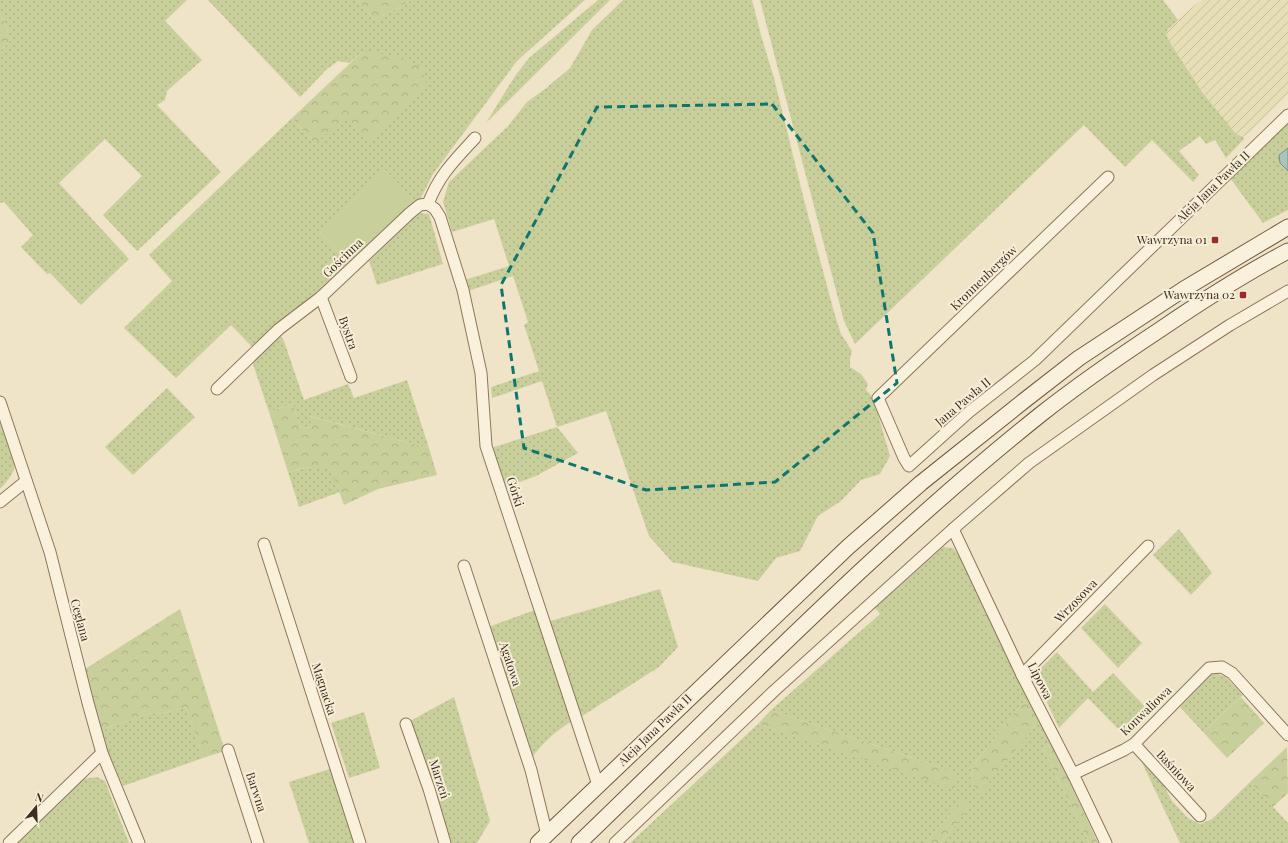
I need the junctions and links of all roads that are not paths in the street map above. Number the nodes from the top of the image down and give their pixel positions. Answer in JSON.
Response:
{"nodes":[{"id":1,"x":1288,"y":115,"type":"edge"},
{"id":2,"x":475,"y":138,"type":"dead end"},
{"id":3,"x":1108,"y":177,"type":"dead end"},
{"id":4,"x":428,"y":204,"type":"junction"},
{"id":5,"x":1288,"y":227,"type":"edge"},
{"id":6,"x":1288,"y":251,"type":"edge"},
{"id":7,"x":1288,"y":291,"type":"edge"},
{"id":8,"x":321,"y":297,"type":"junction"},
{"id":9,"x":1035,"y":360,"type":"joint"},
{"id":10,"x":351,"y":377,"type":"dead end"},
{"id":11,"x":217,"y":389,"type":"dead end"},
{"id":12,"x":0,"y":402,"type":"edge"},
{"id":13,"x":910,"y":466,"type":"joint"},
{"id":14,"x":26,"y":481,"type":"junction"},
{"id":15,"x":0,"y":502,"type":"edge"},
{"id":16,"x":953,"y":529,"type":"junction"},
{"id":17,"x":264,"y":544,"type":"dead end"},
{"id":18,"x":1148,"y":546,"type":"dead end"},
{"id":19,"x":464,"y":566,"type":"dead end"},
{"id":20,"x":1022,"y":675,"type":"junction"},
{"id":21,"x":406,"y":724,"type":"dead end"},
{"id":22,"x":1288,"y":735,"type":"edge"},
{"id":23,"x":1134,"y":744,"type":"junction"},
{"id":24,"x":228,"y":750,"type":"dead end"},
{"id":25,"x":102,"y":753,"type":"junction"},
{"id":26,"x":1073,"y":774,"type":"junction"},
{"id":27,"x":598,"y":785,"type":"junction"},
{"id":28,"x":1200,"y":816,"type":"dead end"},
{"id":29,"x":542,"y":839,"type":"edge"},
{"id":30,"x":9,"y":843,"type":"edge"},
{"id":31,"x":139,"y":843,"type":"edge"},
{"id":32,"x":258,"y":843,"type":"edge"},
{"id":33,"x":360,"y":843,"type":"edge"},
{"id":34,"x":444,"y":843,"type":"edge"},
{"id":35,"x":579,"y":843,"type":"edge"},
{"id":36,"x":615,"y":843,"type":"edge"},
{"id":37,"x":1106,"y":843,"type":"edge"}],
"edges":[{"from":1,"to":9,"type":"street","name":"Aleja Jana Pawła II"},
{"from":2,"to":4,"type":"street"},
{"from":3,"to":13,"type":"street","name":"Kronnenbergów"},
{"from":4,"to":8,"type":"street","name":"Gościnna"},
{"from":4,"to":27,"type":"street","name":"Górki"},
{"from":5,"to":27,"type":"main road","name":"Aleja Jana Pawła II"},
{"from":6,"to":35,"type":"main road"},
{"from":7,"to":16,"type":"street"},
{"from":8,"to":10,"type":"street","name":"Bystra"},
{"from":8,"to":11,"type":"street","name":"Gościnna"},
{"from":9,"to":13,"type":"street","name":"Jana Pawła II"},
{"from":12,"to":14,"type":"street","name":"Ceglana"},
{"from":14,"to":15,"type":"street"},
{"from":14,"to":25,"type":"street","name":"Ceglana"},
{"from":16,"to":20,"type":"street","name":"Lipowa"},
{"from":16,"to":36,"type":"street"},
{"from":17,"to":33,"type":"street","name":"Magnacka"},
{"from":18,"to":20,"type":"street","name":"Wrzosowa"},
{"from":19,"to":29,"type":"street","name":"Agatowa"},
{"from":20,"to":26,"type":"street","name":"Lipowa"},
{"from":21,"to":34,"type":"street","name":"Marzeń"},
{"from":22,"to":23,"type":"street","name":"Konwaliowa"},
{"from":23,"to":26,"type":"street","name":"Konwaliowa"},
{"from":23,"to":28,"type":"street","name":"Baśniowa"},
{"from":24,"to":32,"type":"street","name":"Barwna"},
{"from":25,"to":30,"type":"street"},
{"from":25,"to":31,"type":"street","name":"Ceglana"},
{"from":26,"to":37,"type":"street","name":"Lipowa"},
{"from":27,"to":29,"type":"main road","name":"Aleja Jana Pawła II"}]}
